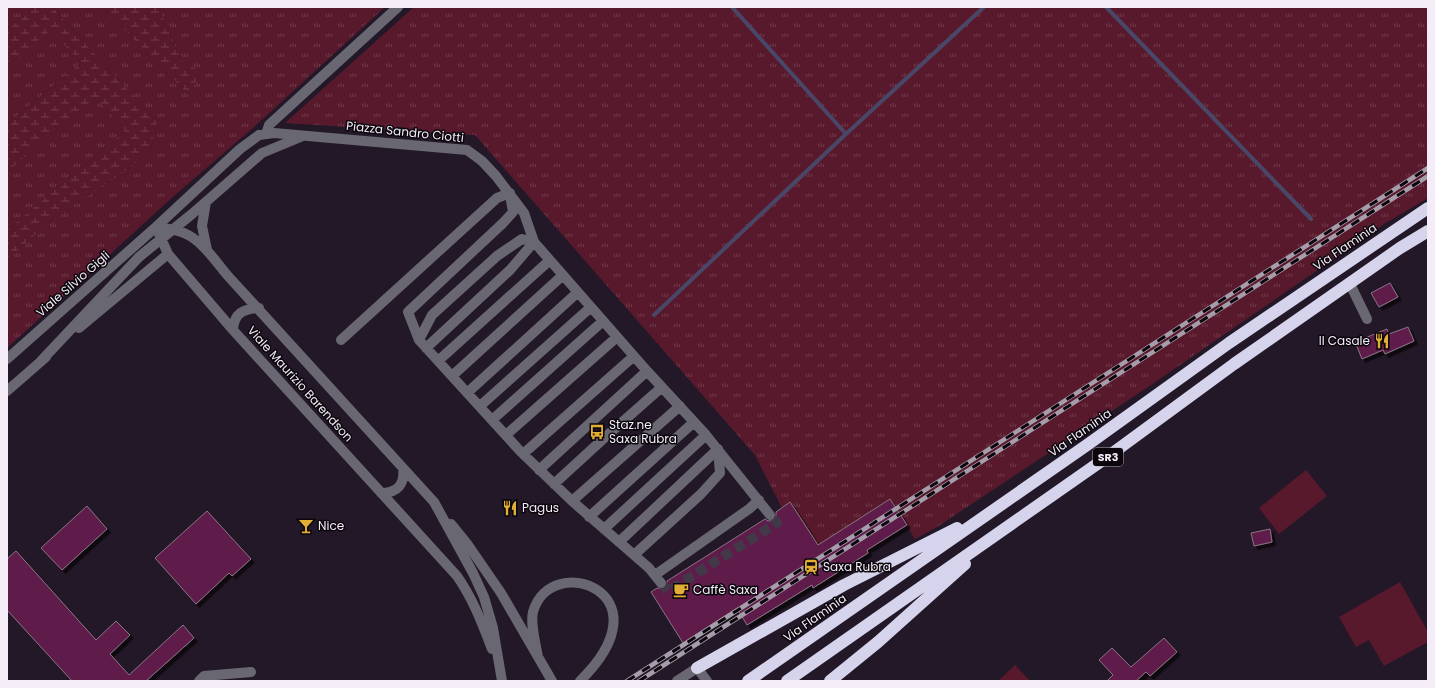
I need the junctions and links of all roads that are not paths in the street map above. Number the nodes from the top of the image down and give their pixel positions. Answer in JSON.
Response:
{"nodes":[{"id":1,"x":398,"y":7,"type":"edge"},
{"id":2,"x":266,"y":134,"type":"junction"},
{"id":3,"x":303,"y":136,"type":"junction"},
{"id":4,"x":510,"y":193,"type":"junction"},
{"id":5,"x":206,"y":202,"type":"junction"},
{"id":6,"x":1428,"y":208,"type":"edge"},
{"id":7,"x":156,"y":227,"type":"junction"},
{"id":8,"x":176,"y":227,"type":"junction"},
{"id":9,"x":1428,"y":231,"type":"edge"},
{"id":10,"x":162,"y":239,"type":"junction"},
{"id":11,"x":534,"y":242,"type":"junction"},
{"id":12,"x":207,"y":250,"type":"junction"},
{"id":13,"x":168,"y":254,"type":"junction"},
{"id":14,"x":550,"y":260,"type":"junction"},
{"id":15,"x":563,"y":275,"type":"junction"},
{"id":16,"x":1350,"y":284,"type":"junction"},
{"id":17,"x":578,"y":292,"type":"junction"},
{"id":18,"x":591,"y":307,"type":"junction"},
{"id":19,"x":258,"y":308,"type":"junction"},
{"id":20,"x":1367,"y":319,"type":"dead end"},
{"id":21,"x":603,"y":321,"type":"junction"},
{"id":22,"x":234,"y":330,"type":"junction"},
{"id":23,"x":617,"y":337,"type":"junction"},
{"id":24,"x":340,"y":340,"type":"dead end"},
{"id":25,"x":423,"y":344,"type":"junction"},
{"id":26,"x":634,"y":356,"type":"junction"},
{"id":27,"x":7,"y":360,"type":"edge"},
{"id":28,"x":41,"y":361,"type":"junction"},
{"id":29,"x":438,"y":361,"type":"junction"},
{"id":30,"x":647,"y":371,"type":"junction"},
{"id":31,"x":452,"y":376,"type":"junction"},
{"id":32,"x":662,"y":388,"type":"junction"},
{"id":33,"x":7,"y":391,"type":"edge"},
{"id":34,"x":467,"y":393,"type":"junction"},
{"id":35,"x":480,"y":406,"type":"junction"},
{"id":36,"x":680,"y":406,"type":"junction"},
{"id":37,"x":492,"y":420,"type":"junction"},
{"id":38,"x":694,"y":422,"type":"junction"},
{"id":39,"x":506,"y":435,"type":"junction"},
{"id":40,"x":706,"y":435,"type":"junction"},
{"id":41,"x":718,"y":449,"type":"junction"},
{"id":42,"x":523,"y":454,"type":"junction"},
{"id":43,"x":403,"y":468,"type":"junction"},
{"id":44,"x":539,"y":470,"type":"junction"},
{"id":45,"x":554,"y":484,"type":"junction"},
{"id":46,"x":381,"y":493,"type":"junction"},
{"id":47,"x":759,"y":500,"type":"junction"},
{"id":48,"x":572,"y":501,"type":"junction"},
{"id":49,"x":434,"y":502,"type":"junction"},
{"id":50,"x":994,"y":510,"type":"junction"},
{"id":51,"x":770,"y":514,"type":"tunnel mouth"},
{"id":52,"x":589,"y":517,"type":"junction"},
{"id":53,"x":604,"y":529,"type":"junction"},
{"id":54,"x":992,"y":538,"type":"junction"},
{"id":55,"x":619,"y":542,"type":"junction"},
{"id":56,"x":634,"y":555,"type":"junction"},
{"id":57,"x":538,"y":657,"type":"junction"},
{"id":58,"x":697,"y":668,"type":"junction"},
{"id":59,"x":499,"y":670,"type":"junction"},
{"id":60,"x":251,"y":672,"type":"dead end"},
{"id":61,"x":199,"y":681,"type":"edge"},
{"id":62,"x":502,"y":681,"type":"edge"},
{"id":63,"x":552,"y":681,"type":"edge"},
{"id":64,"x":580,"y":681,"type":"edge"},
{"id":65,"x":677,"y":681,"type":"edge"},
{"id":66,"x":707,"y":681,"type":"edge"},
{"id":67,"x":748,"y":681,"type":"edge"},
{"id":68,"x":787,"y":681,"type":"edge"},
{"id":69,"x":830,"y":681,"type":"edge"}],
"edges":[{"from":1,"to":2,"type":"street"},
{"from":2,"to":3,"type":"street","name":"Piazza Sandro Ciotti"},
{"from":2,"to":7,"type":"street","name":"Piazza Sandro Ciotti"},
{"from":3,"to":4,"type":"street","name":"Piazza Sandro Ciotti"},
{"from":3,"to":5,"type":"street","name":"Piazza Sandro Ciotti"},
{"from":4,"to":11,"type":"street","name":"Piazza Sandro Ciotti"},
{"from":4,"to":24,"type":"street"},
{"from":4,"to":25,"type":"street"},
{"from":5,"to":8,"type":"street","name":"Piazza Sandro Ciotti"},
{"from":5,"to":12,"type":"street"},
{"from":6,"to":50,"type":"highway","name":"Via Flaminia","number":"SR3"},
{"from":7,"to":8,"type":"street"},
{"from":7,"to":10,"type":"street","name":"Viale Maurizio Barendson"},
{"from":7,"to":27,"type":"street","name":"Viale Silvio Gigli"},
{"from":8,"to":10,"type":"street","name":"Piazza Sandro Ciotti"},
{"from":8,"to":12,"type":"street"},
{"from":9,"to":16,"type":"highway","number":"SR3"},
{"from":10,"to":13,"type":"street","name":"Viale Maurizio Barendson"},
{"from":10,"to":28,"type":"street","name":"Piazza Sandro Ciotti"},
{"from":11,"to":14,"type":"street"},
{"from":11,"to":25,"type":"street"},
{"from":11,"to":25,"type":"street"},
{"from":12,"to":19,"type":"street","name":"Viale Maurizio Barendson"},
{"from":13,"to":22,"type":"street","name":"Viale Maurizio Barendson"},
{"from":13,"to":28,"type":"street"},
{"from":14,"to":15,"type":"street"},
{"from":14,"to":29,"type":"street"},
{"from":15,"to":17,"type":"street"},
{"from":15,"to":31,"type":"street"},
{"from":16,"to":20,"type":"street"},
{"from":16,"to":54,"type":"highway","number":"SR3"},
{"from":17,"to":18,"type":"street"},
{"from":17,"to":34,"type":"street"},
{"from":18,"to":21,"type":"street"},
{"from":18,"to":35,"type":"street"},
{"from":19,"to":22,"type":"street"},
{"from":19,"to":43,"type":"street","name":"Viale Maurizio Barendson"},
{"from":21,"to":23,"type":"street"},
{"from":21,"to":37,"type":"street"},
{"from":22,"to":46,"type":"street","name":"Viale Maurizio Barendson"},
{"from":23,"to":26,"type":"street"},
{"from":23,"to":39,"type":"street"},
{"from":25,"to":29,"type":"street"},
{"from":26,"to":30,"type":"street"},
{"from":26,"to":42,"type":"street"},
{"from":28,"to":33,"type":"street"},
{"from":29,"to":31,"type":"street"},
{"from":30,"to":32,"type":"street"},
{"from":30,"to":44,"type":"street"},
{"from":31,"to":34,"type":"street"},
{"from":32,"to":36,"type":"street"},
{"from":32,"to":45,"type":"street"},
{"from":34,"to":35,"type":"street"},
{"from":35,"to":37,"type":"street"},
{"from":36,"to":38,"type":"street"},
{"from":36,"to":48,"type":"street"},
{"from":37,"to":39,"type":"street"},
{"from":38,"to":40,"type":"street"},
{"from":38,"to":52,"type":"street"},
{"from":39,"to":42,"type":"street"},
{"from":40,"to":41,"type":"street"},
{"from":40,"to":53,"type":"street"},
{"from":41,"to":47,"type":"street"},
{"from":41,"to":55,"type":"street"},
{"from":41,"to":56,"type":"street"},
{"from":42,"to":44,"type":"street"},
{"from":43,"to":46,"type":"street"},
{"from":43,"to":49,"type":"street","name":"Viale Maurizio Barendson"},
{"from":44,"to":45,"type":"street"},
{"from":45,"to":48,"type":"street"},
{"from":46,"to":59,"type":"street","name":"Viale Maurizio Barendson"},
{"from":47,"to":51,"type":"street"},
{"from":47,"to":56,"type":"street"},
{"from":48,"to":52,"type":"street"},
{"from":49,"to":57,"type":"street"},
{"from":49,"to":59,"type":"street","name":"Viale Maurizio Barendson"},
{"from":50,"to":58,"type":"highway"},
{"from":50,"to":67,"type":"highway","name":"Via Flaminia","number":"SR3"},
{"from":52,"to":53,"type":"street"},
{"from":53,"to":55,"type":"street"},
{"from":54,"to":68,"type":"highway","number":"SR3"},
{"from":54,"to":69,"type":"highway"},
{"from":55,"to":56,"type":"street"},
{"from":57,"to":63,"type":"street"},
{"from":57,"to":64,"type":"street"},
{"from":58,"to":65,"type":"street"},
{"from":58,"to":66,"type":"street"},
{"from":59,"to":62,"type":"street","name":"Viale Maurizio Barendson"},
{"from":60,"to":61,"type":"street"}]}
